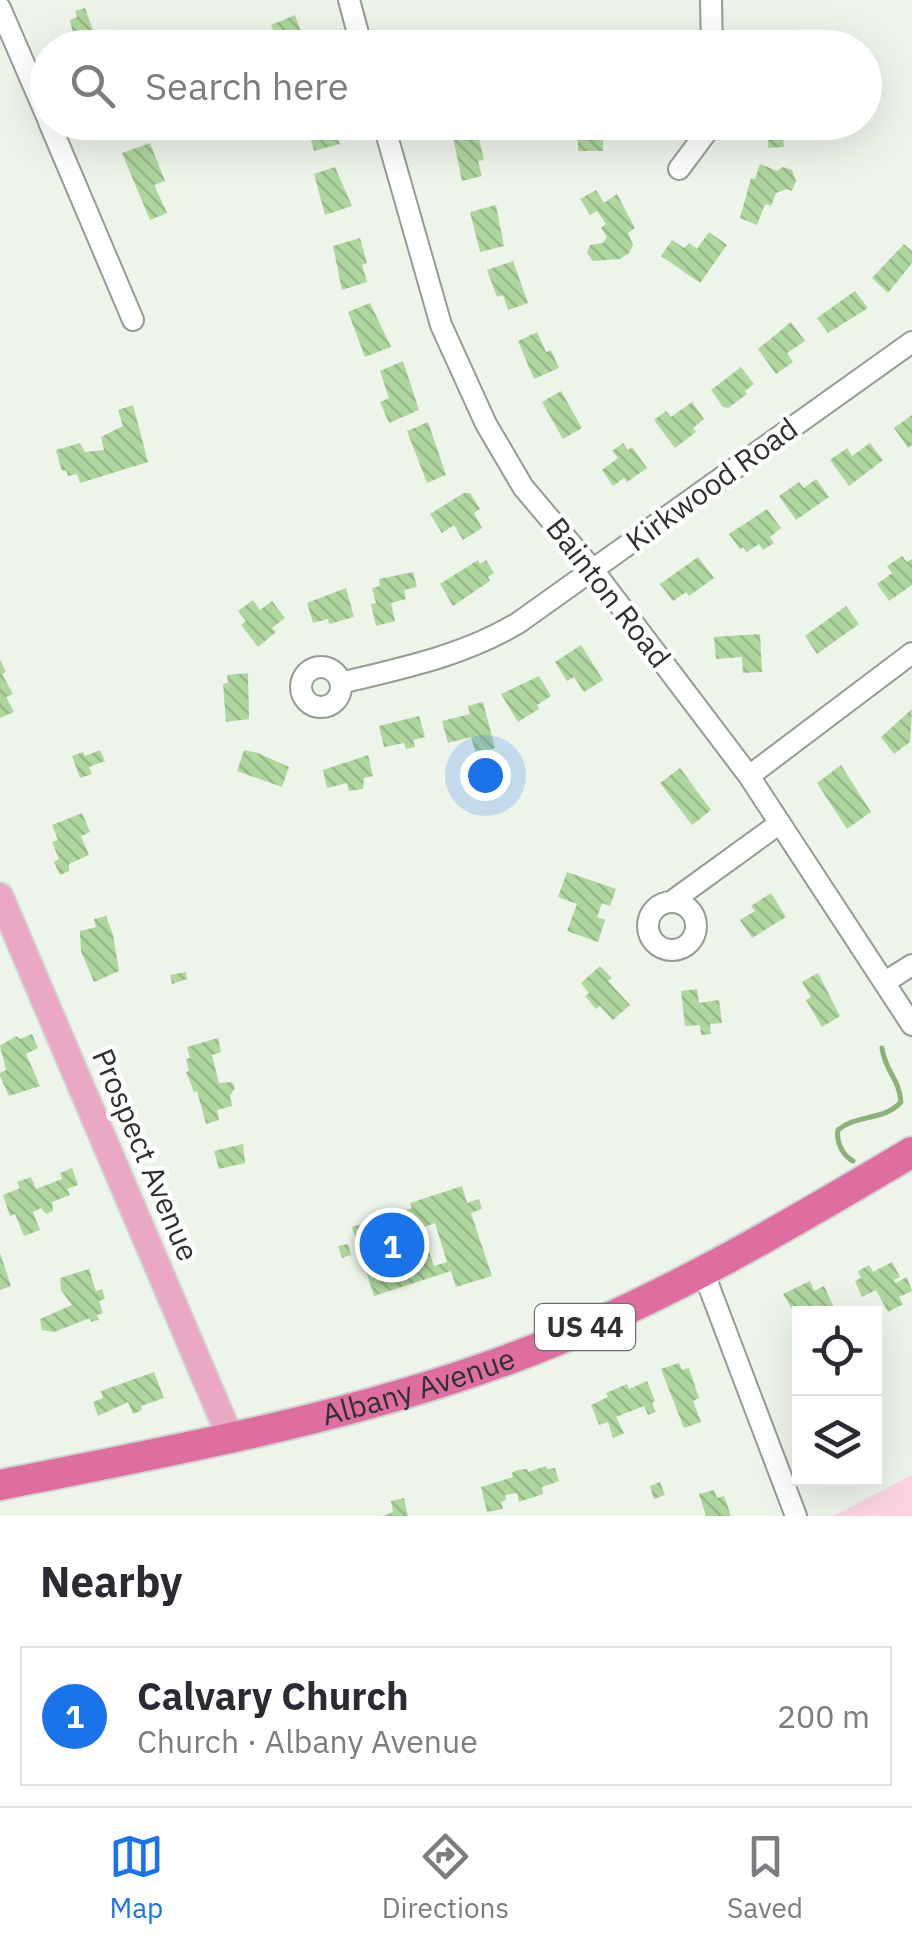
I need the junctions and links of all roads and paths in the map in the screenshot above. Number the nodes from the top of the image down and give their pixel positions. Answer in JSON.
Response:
{"nodes":[{"id":1,"x":348,"y":0,"type":"edge"},
{"id":2,"x":711,"y":0,"type":"edge"},
{"id":3,"x":0,"y":8,"type":"edge"},
{"id":4,"x":357,"y":30,"type":"edge"},
{"id":5,"x":712,"y":30,"type":"edge"},
{"id":6,"x":30,"y":79,"type":"edge"},
{"id":7,"x":56,"y":140,"type":"edge"},
{"id":8,"x":389,"y":140,"type":"edge"},
{"id":9,"x":701,"y":140,"type":"edge"},
{"id":10,"x":679,"y":169,"type":"dead end"},
{"id":11,"x":134,"y":320,"type":"dead end"},
{"id":12,"x":912,"y":342,"type":"edge"},
{"id":13,"x":594,"y":570,"type":"junction"},
{"id":14,"x":912,"y":653,"type":"edge"},
{"id":15,"x":341,"y":683,"type":"dead end"},
{"id":16,"x":749,"y":776,"type":"junction"},
{"id":17,"x":780,"y":822,"type":"junction"},
{"id":18,"x":0,"y":896,"type":"edge"},
{"id":19,"x":671,"y":902,"type":"dead end"},
{"id":20,"x":912,"y":965,"type":"edge"},
{"id":21,"x":885,"y":982,"type":"junction"},
{"id":22,"x":912,"y":1025,"type":"edge"},
{"id":23,"x":912,"y":1152,"type":"edge"},
{"id":24,"x":703,"y":1271,"type":"junction"},
{"id":25,"x":231,"y":1439,"type":"junction"},
{"id":26,"x":0,"y":1484,"type":"edge"},
{"id":27,"x":796,"y":1516,"type":"edge"}],
"edges":[{"from":1,"to":4,"type":"street"},
{"from":2,"to":5,"type":"street"},
{"from":3,"to":6,"type":"street"},
{"from":7,"to":11,"type":"street"},
{"from":8,"to":13,"type":"street","name":"Bainton Road"},
{"from":9,"to":10,"type":"street"},
{"from":12,"to":13,"type":"street","name":"Kirkwood Road"},
{"from":13,"to":15,"type":"street","name":"Kirkwood Road"},
{"from":13,"to":16,"type":"street","name":"Bainton Road"},
{"from":14,"to":16,"type":"street"},
{"from":16,"to":17,"type":"street","name":"Bainton Road"},
{"from":17,"to":19,"type":"street"},
{"from":17,"to":21,"type":"street","name":"Bainton Road"},
{"from":18,"to":25,"type":"main road","name":"Prospect Avenue"},
{"from":20,"to":21,"type":"street"},
{"from":21,"to":22,"type":"street","name":"Bainton Road"},
{"from":23,"to":24,"type":"highway","name":"Albany Avenue","number":"US 44"},
{"from":24,"to":25,"type":"highway","name":"Albany Avenue","number":"US 44"},
{"from":24,"to":27,"type":"street"},
{"from":25,"to":26,"type":"highway","name":"Albany Avenue","number":"US 44"}]}
